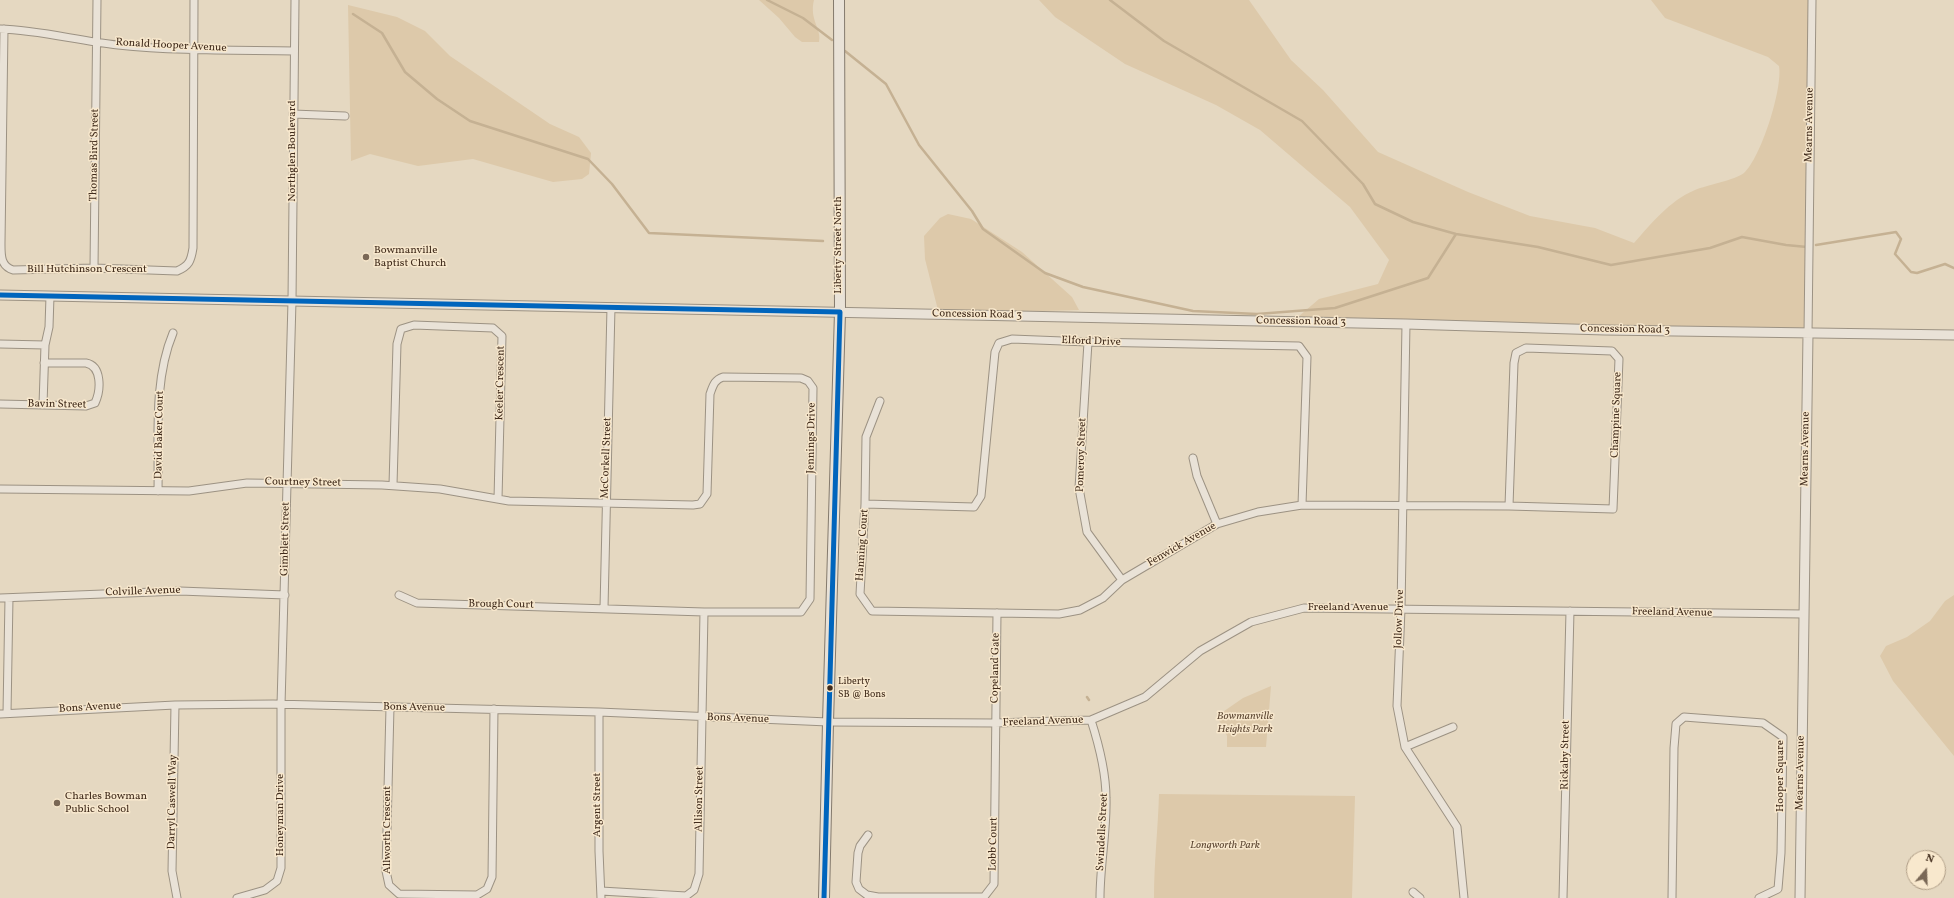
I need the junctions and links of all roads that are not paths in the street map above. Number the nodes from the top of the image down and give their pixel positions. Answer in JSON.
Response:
{"nodes":[{"id":1,"x":97,"y":0,"type":"edge"},
{"id":2,"x":194,"y":0,"type":"edge"},
{"id":3,"x":294,"y":0,"type":"edge"},
{"id":4,"x":839,"y":0,"type":"edge"},
{"id":5,"x":1812,"y":0,"type":"edge"},
{"id":6,"x":2,"y":29,"type":"edge"},
{"id":7,"x":97,"y":41,"type":"junction"},
{"id":8,"x":194,"y":48,"type":"junction"},
{"id":9,"x":294,"y":51,"type":"junction"},
{"id":10,"x":293,"y":114,"type":"junction"},
{"id":11,"x":345,"y":116,"type":"dead end"},
{"id":12,"x":0,"y":242,"type":"edge"},
{"id":13,"x":94,"y":268,"type":"junction"},
{"id":14,"x":0,"y":295,"type":"edge"},
{"id":15,"x":50,"y":296,"type":"junction"},
{"id":16,"x":292,"y":301,"type":"junction"},
{"id":17,"x":612,"y":307,"type":"junction"},
{"id":18,"x":840,"y":312,"type":"junction"},
{"id":19,"x":1406,"y":324,"type":"junction"},
{"id":20,"x":173,"y":333,"type":"dead end"},
{"id":21,"x":1808,"y":334,"type":"junction"},
{"id":22,"x":1954,"y":335,"type":"edge"},
{"id":23,"x":1088,"y":342,"type":"junction"},
{"id":24,"x":0,"y":344,"type":"edge"},
{"id":25,"x":45,"y":345,"type":"junction"},
{"id":26,"x":44,"y":363,"type":"junction"},
{"id":27,"x":880,"y":401,"type":"dead end"},
{"id":28,"x":0,"y":404,"type":"edge"},
{"id":29,"x":44,"y":405,"type":"junction"},
{"id":30,"x":1193,"y":458,"type":"dead end"},
{"id":31,"x":287,"y":483,"type":"junction"},
{"id":32,"x":393,"y":485,"type":"junction"},
{"id":33,"x":0,"y":489,"type":"edge"},
{"id":34,"x":158,"y":490,"type":"junction"},
{"id":35,"x":498,"y":499,"type":"junction"},
{"id":36,"x":605,"y":504,"type":"junction"},
{"id":37,"x":865,"y":504,"type":"junction"},
{"id":38,"x":1302,"y":505,"type":"junction"},
{"id":39,"x":1509,"y":506,"type":"junction"},
{"id":40,"x":1403,"y":507,"type":"junction"},
{"id":41,"x":1217,"y":524,"type":"junction"},
{"id":42,"x":1122,"y":580,"type":"junction"},
{"id":43,"x":285,"y":595,"type":"junction"},
{"id":44,"x":399,"y":595,"type":"dead end"},
{"id":45,"x":0,"y":598,"type":"edge"},
{"id":46,"x":9,"y":598,"type":"junction"},
{"id":47,"x":604,"y":608,"type":"junction"},
{"id":48,"x":1401,"y":609,"type":"junction"},
{"id":49,"x":1570,"y":611,"type":"junction"},
{"id":50,"x":704,"y":612,"type":"junction"},
{"id":51,"x":997,"y":613,"type":"junction"},
{"id":52,"x":1803,"y":614,"type":"junction"},
{"id":53,"x":175,"y":705,"type":"junction"},
{"id":54,"x":281,"y":705,"type":"junction"},
{"id":55,"x":390,"y":707,"type":"junction"},
{"id":56,"x":494,"y":709,"type":"junction"},
{"id":57,"x":599,"y":712,"type":"junction"},
{"id":58,"x":3,"y":713,"type":"edge"},
{"id":59,"x":701,"y":717,"type":"junction"},
{"id":60,"x":1091,"y":720,"type":"junction"},
{"id":61,"x":828,"y":722,"type":"junction"},
{"id":62,"x":995,"y":723,"type":"junction"},
{"id":63,"x":1453,"y":727,"type":"dead end"},
{"id":64,"x":1405,"y":747,"type":"junction"},
{"id":65,"x":868,"y":835,"type":"dead end"},
{"id":66,"x":1413,"y":892,"type":"dead end"},
{"id":67,"x":601,"y":895,"type":"edge"},
{"id":68,"x":177,"y":898,"type":"edge"},
{"id":69,"x":237,"y":898,"type":"edge"},
{"id":70,"x":824,"y":898,"type":"edge"},
{"id":71,"x":1100,"y":898,"type":"edge"},
{"id":72,"x":1420,"y":898,"type":"edge"},
{"id":73,"x":1464,"y":898,"type":"edge"},
{"id":74,"x":1563,"y":898,"type":"edge"},
{"id":75,"x":1672,"y":898,"type":"edge"},
{"id":76,"x":1759,"y":898,"type":"edge"},
{"id":77,"x":1800,"y":898,"type":"edge"}],
"edges":[{"from":1,"to":7,"type":"street","name":"Thomas Bird Street"},
{"from":2,"to":8,"type":"street"},
{"from":3,"to":9,"type":"street","name":"Northglen Boulevard"},
{"from":4,"to":18,"type":"main road","name":"Liberty Street North"},
{"from":5,"to":21,"type":"street","name":"Mearns Avenue"},
{"from":6,"to":7,"type":"street","name":"Ronald Hooper Avenue"},
{"from":6,"to":12,"type":"street","name":"Bill Hutchinson Crescent"},
{"from":7,"to":8,"type":"street","name":"Ronald Hooper Avenue"},
{"from":7,"to":13,"type":"street","name":"Thomas Bird Street"},
{"from":8,"to":9,"type":"street","name":"Ronald Hooper Avenue"},
{"from":8,"to":13,"type":"street","name":"Bill Hutchinson Crescent"},
{"from":9,"to":10,"type":"street","name":"Northglen Boulevard"},
{"from":10,"to":11,"type":"street"},
{"from":10,"to":16,"type":"street","name":"Northglen Boulevard"},
{"from":12,"to":13,"type":"street","name":"Bill Hutchinson Crescent"},
{"from":14,"to":15,"type":"street","name":"Concession Road 3"},
{"from":15,"to":16,"type":"street","name":"Concession Road 3"},
{"from":15,"to":25,"type":"street"},
{"from":16,"to":17,"type":"street","name":"Concession Road 3"},
{"from":16,"to":31,"type":"street","name":"Gimblett Street"},
{"from":17,"to":18,"type":"street","name":"Concession Road 3"},
{"from":17,"to":36,"type":"street","name":"McCorkell Street"},
{"from":18,"to":19,"type":"street","name":"Concession Road 3"},
{"from":18,"to":61,"type":"main road","name":"Liberty Street North"},
{"from":19,"to":21,"type":"street","name":"Concession Road 3"},
{"from":19,"to":40,"type":"street","name":"Jollow Drive"},
{"from":20,"to":34,"type":"street","name":"David Baker Court"},
{"from":21,"to":22,"type":"street","name":"Concession Road 3"},
{"from":21,"to":52,"type":"street","name":"Mearns Avenue"},
{"from":23,"to":37,"type":"street","name":"Elford Drive"},
{"from":23,"to":38,"type":"street","name":"Elford Drive"},
{"from":23,"to":42,"type":"street","name":"Pomeroy Street"},
{"from":24,"to":25,"type":"street"},
{"from":25,"to":26,"type":"street"},
{"from":26,"to":29,"type":"street"},
{"from":26,"to":29,"type":"street","name":"Bavin Street"},
{"from":27,"to":37,"type":"street","name":"Hanning Court"},
{"from":28,"to":29,"type":"street","name":"Bavin Street"},
{"from":30,"to":41,"type":"street"},
{"from":31,"to":32,"type":"street","name":"Courtney Street"},
{"from":31,"to":34,"type":"street","name":"Courtney Street"},
{"from":31,"to":43,"type":"street","name":"Gimblett Street"},
{"from":32,"to":35,"type":"street","name":"Courtney Street"},
{"from":32,"to":35,"type":"street","name":"Keeler Crescent"},
{"from":33,"to":34,"type":"street","name":"Courtney Street"},
{"from":35,"to":36,"type":"street","name":"Courtney Street"},
{"from":36,"to":47,"type":"street","name":"McCorkell Street"},
{"from":36,"to":50,"type":"street","name":"Jennings Drive"},
{"from":37,"to":51,"type":"street","name":"Hanning Court"},
{"from":38,"to":40,"type":"street","name":"Fenwick Avenue"},
{"from":38,"to":41,"type":"street","name":"Fenwick Avenue"},
{"from":39,"to":39,"type":"street","name":"Champine Square"},
{"from":39,"to":40,"type":"street","name":"Champine Square"},
{"from":40,"to":48,"type":"street","name":"Jollow Drive"},
{"from":41,"to":42,"type":"street","name":"Fenwick Avenue"},
{"from":42,"to":51,"type":"street","name":"Fenwick Avenue"},
{"from":43,"to":46,"type":"street","name":"Colville Avenue"},
{"from":43,"to":54,"type":"street","name":"Gimblett Street"},
{"from":44,"to":47,"type":"street","name":"Brough Court"},
{"from":45,"to":46,"type":"street","name":"Colville Avenue"},
{"from":46,"to":58,"type":"street"},
{"from":47,"to":50,"type":"street","name":"Jennings Drive"},
{"from":48,"to":49,"type":"street","name":"Freeland Avenue"},
{"from":48,"to":60,"type":"street","name":"Freeland Avenue"},
{"from":48,"to":64,"type":"street","name":"Jollow Drive"},
{"from":49,"to":52,"type":"street","name":"Freeland Avenue"},
{"from":49,"to":74,"type":"street","name":"Rickaby Street"},
{"from":50,"to":59,"type":"street","name":"Allison Street"},
{"from":51,"to":62,"type":"street","name":"Copeland Gate"},
{"from":52,"to":77,"type":"street","name":"Mearns Avenue"},
{"from":53,"to":54,"type":"street","name":"Bons Avenue"},
{"from":53,"to":58,"type":"street","name":"Bons Avenue"},
{"from":53,"to":68,"type":"street","name":"Darryl Caswell Way"},
{"from":54,"to":55,"type":"street","name":"Bons Avenue"},
{"from":54,"to":69,"type":"street","name":"Honeyman Drive"},
{"from":55,"to":56,"type":"street","name":"Bons Avenue"},
{"from":55,"to":56,"type":"street","name":"Allworth Crescent"},
{"from":56,"to":57,"type":"street","name":"Bons Avenue"},
{"from":57,"to":59,"type":"street","name":"Bons Avenue"},
{"from":57,"to":67,"type":"street","name":"Argent Street"},
{"from":59,"to":61,"type":"street","name":"Bons Avenue"},
{"from":59,"to":67,"type":"street","name":"Allison Street"},
{"from":60,"to":62,"type":"street","name":"Freeland Avenue"},
{"from":60,"to":71,"type":"street","name":"Swindells Street"},
{"from":61,"to":62,"type":"street","name":"Freeland Avenue"},
{"from":61,"to":70,"type":"main road","name":"Liberty Street North"},
{"from":62,"to":65,"type":"street","name":"Lobb Court"},
{"from":63,"to":64,"type":"street"},
{"from":64,"to":73,"type":"street","name":"Jollow Drive"},
{"from":66,"to":72,"type":"street"},
{"from":75,"to":76,"type":"street","name":"Hooper Square"}]}
